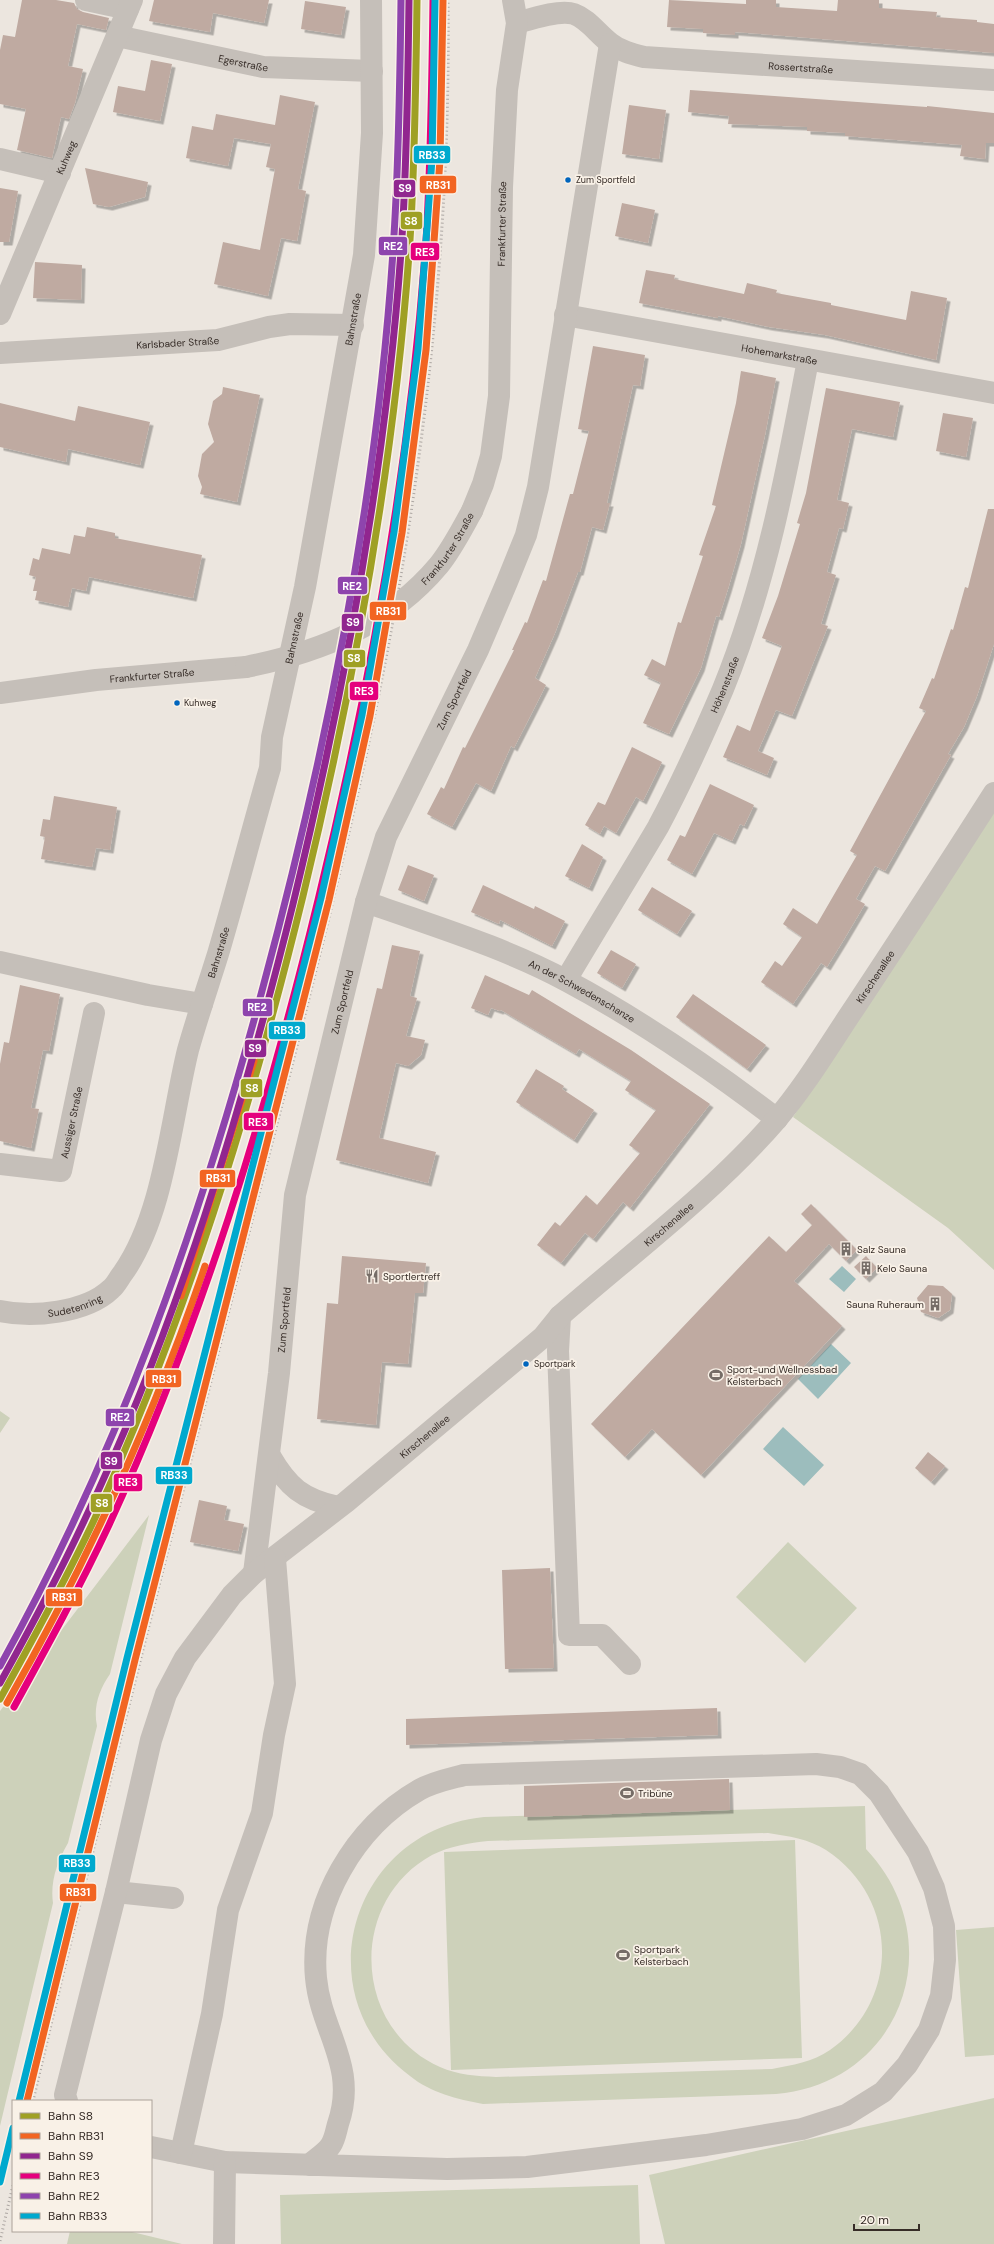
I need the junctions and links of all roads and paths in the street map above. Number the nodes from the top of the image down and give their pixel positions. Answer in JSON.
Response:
{"nodes":[{"id":1,"x":86,"y":0,"type":"edge"},
{"id":2,"x":371,"y":0,"type":"edge"},
{"id":3,"x":513,"y":0,"type":"edge"},
{"id":4,"x":130,"y":4,"type":"edge"},
{"id":5,"x":517,"y":23,"type":"junction"},
{"id":6,"x":117,"y":36,"type":"junction"},
{"id":7,"x":610,"y":44,"type":"junction"},
{"id":8,"x":372,"y":71,"type":"junction"},
{"id":9,"x":994,"y":80,"type":"edge"},
{"id":10,"x":0,"y":159,"type":"edge"},
{"id":11,"x":60,"y":173,"type":"junction"},
{"id":12,"x":0,"y":314,"type":"edge"},
{"id":13,"x":565,"y":315,"type":"junction"},
{"id":14,"x":353,"y":325,"type":"junction"},
{"id":15,"x":0,"y":353,"type":"edge"},
{"id":16,"x":808,"y":360,"type":"junction"},
{"id":17,"x":994,"y":393,"type":"edge"},
{"id":18,"x":8,"y":691,"type":"edge"},
{"id":19,"x":994,"y":793,"type":"edge"},
{"id":20,"x":366,"y":902,"type":"junction"},
{"id":21,"x":0,"y":962,"type":"edge"},
{"id":22,"x":566,"y":980,"type":"junction"},
{"id":23,"x":202,"y":1004,"type":"junction"},
{"id":24,"x":94,"y":1013,"type":"dead end"},
{"id":25,"x":777,"y":1119,"type":"junction"},
{"id":26,"x":0,"y":1164,"type":"edge"},
{"id":27,"x":132,"y":1260,"type":"joint"},
{"id":28,"x":0,"y":1311,"type":"edge"},
{"id":29,"x":560,"y":1316,"type":"junction"},
{"id":30,"x":270,"y":1456,"type":"junction"},
{"id":31,"x":338,"y":1507,"type":"junction"},
{"id":32,"x":275,"y":1559,"type":"junction"},
{"id":33,"x":254,"y":1573,"type":"junction"},
{"id":34,"x":630,"y":1664,"type":"dead end"},
{"id":35,"x":116,"y":1892,"type":"junction"},
{"id":36,"x":173,"y":1898,"type":"dead end"},
{"id":37,"x":67,"y":2100,"type":"edge"},
{"id":38,"x":152,"y":2147,"type":"edge"},
{"id":39,"x":181,"y":2153,"type":"junction"},
{"id":40,"x":225,"y":2162,"type":"junction"},
{"id":41,"x":309,"y":2165,"type":"junction"},
{"id":42,"x":224,"y":2244,"type":"edge"}],
"edges":[{"from":1,"to":4,"type":"street"},
{"from":2,"to":8,"type":"street","name":"Bahnstraße"},
{"from":3,"to":5,"type":"street","name":"Frankfurter Straße"},
{"from":4,"to":6,"type":"street","name":"Kuhweg"},
{"from":5,"to":7,"type":"street"},
{"from":5,"to":18,"type":"street","name":"Frankfurter Straße","bridge":true},
{"from":6,"to":8,"type":"street","name":"Egerstraße"},
{"from":6,"to":11,"type":"street","name":"Kuhweg"},
{"from":7,"to":9,"type":"street","name":"Rossertstraße"},
{"from":7,"to":13,"type":"street","name":"Zum Sportfeld"},
{"from":8,"to":14,"type":"street","name":"Bahnstraße"},
{"from":10,"to":11,"type":"street"},
{"from":11,"to":12,"type":"street","name":"Kuhweg"},
{"from":13,"to":16,"type":"street","name":"Hohemarkstraße"},
{"from":13,"to":20,"type":"street","name":"Zum Sportfeld"},
{"from":14,"to":15,"type":"street","name":"Karlsbader Straße"},
{"from":14,"to":23,"type":"street","name":"Bahnstraße"},
{"from":16,"to":17,"type":"street","name":"Hohemarkstraße"},
{"from":16,"to":22,"type":"street","name":"Höhenstraße"},
{"from":19,"to":25,"type":"street","name":"Kirschenallee"},
{"from":20,"to":22,"type":"street","name":"An der Schwedenschanze"},
{"from":20,"to":30,"type":"street","name":"Zum Sportfeld"},
{"from":21,"to":23,"type":"street"},
{"from":22,"to":25,"type":"street","name":"An der Schwedenschanze"},
{"from":23,"to":27,"type":"street","name":"Bahnstraße"},
{"from":24,"to":26,"type":"street","name":"Aussiger Straße"},
{"from":25,"to":29,"type":"street","name":"Kirschenallee"},
{"from":27,"to":28,"type":"street","name":"Sudetenring"},
{"from":29,"to":31,"type":"street","name":"Kirschenallee"},
{"from":29,"to":34,"type":"street"},
{"from":30,"to":31,"type":"street"},
{"from":30,"to":33,"type":"street","name":"Zum Sportfeld"},
{"from":31,"to":32,"type":"street","name":"Kirschenallee"},
{"from":32,"to":33,"type":"street","name":"Kirschenallee"},
{"from":32,"to":39,"type":"street"},
{"from":33,"to":35,"type":"street","name":"Kirschenallee"},
{"from":35,"to":36,"type":"street"},
{"from":35,"to":37,"type":"street","name":"Kirschenallee"},
{"from":38,"to":39,"type":"street"},
{"from":39,"to":40,"type":"street"},
{"from":40,"to":41,"type":"street"},
{"from":40,"to":42,"type":"street"},
{"from":41,"to":41,"type":"street"}]}
